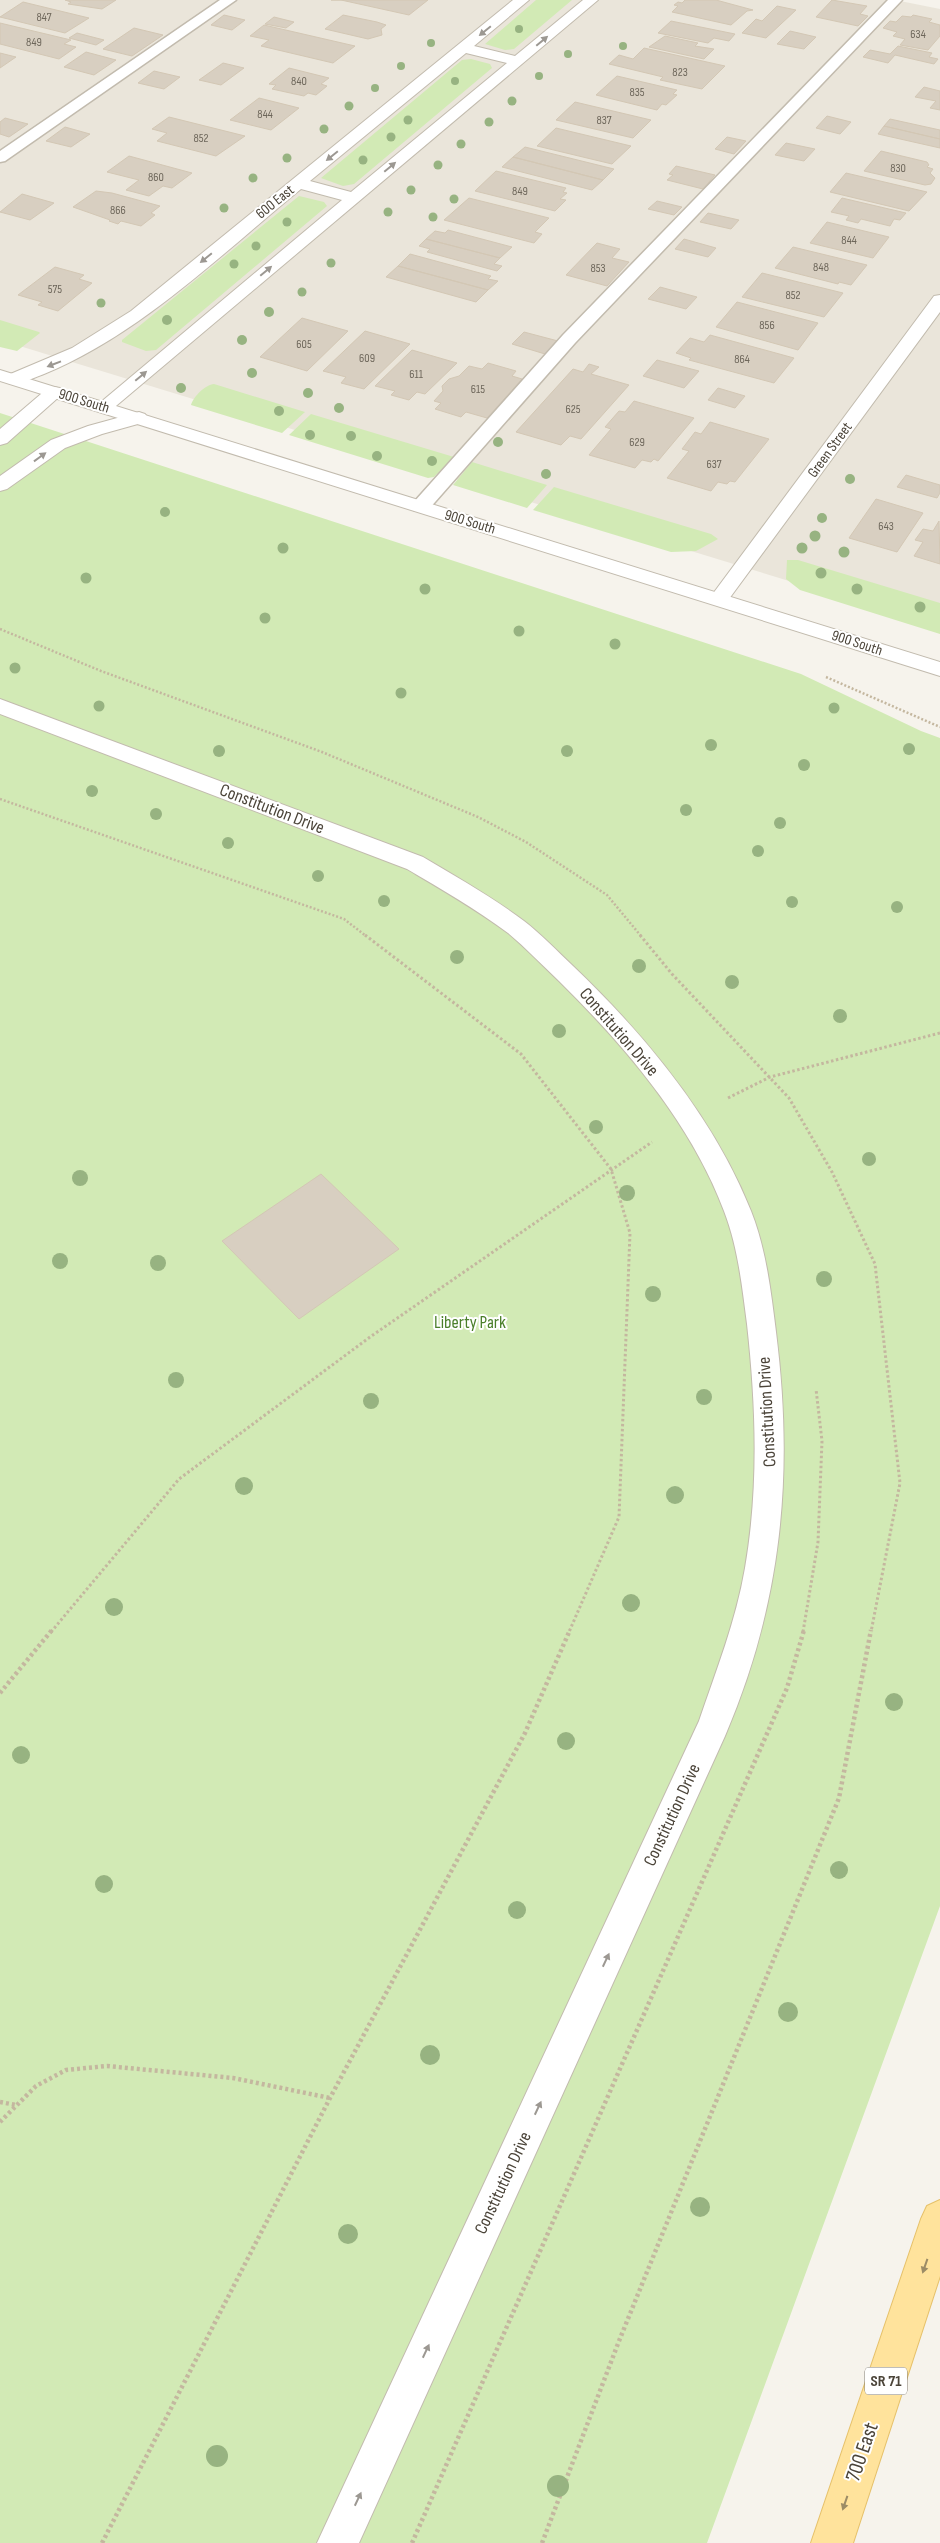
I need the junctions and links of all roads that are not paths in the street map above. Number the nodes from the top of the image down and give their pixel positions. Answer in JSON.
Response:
{"nodes":[{"id":1,"x":229,"y":0,"type":"edge"},
{"id":2,"x":522,"y":0,"type":"edge"},
{"id":3,"x":591,"y":0,"type":"edge"},
{"id":4,"x":895,"y":0,"type":"edge"},
{"id":5,"x":463,"y":48,"type":"junction"},
{"id":6,"x":518,"y":61,"type":"junction"},
{"id":7,"x":0,"y":158,"type":"edge"},
{"id":8,"x":298,"y":183,"type":"junction"},
{"id":9,"x":354,"y":198,"type":"junction"},
{"id":10,"x":940,"y":300,"type":"edge"},
{"id":11,"x":7,"y":377,"type":"edge"},
{"id":12,"x":54,"y":392,"type":"junction"},
{"id":13,"x":104,"y":407,"type":"junction"},
{"id":14,"x":139,"y":418,"type":"junction"},
{"id":15,"x":0,"y":439,"type":"edge"},
{"id":16,"x":0,"y":485,"type":"edge"},
{"id":17,"x":421,"y":506,"type":"junction"},
{"id":18,"x":719,"y":599,"type":"junction"},
{"id":19,"x":940,"y":669,"type":"edge"},
{"id":20,"x":0,"y":706,"type":"edge"},
{"id":21,"x":940,"y":2219,"type":"edge"},
{"id":22,"x":338,"y":2543,"type":"edge"},
{"id":23,"x":832,"y":2543,"type":"edge"}],
"edges":[{"from":1,"to":7,"type":"lane"},
{"from":2,"to":5,"type":"street","name":"600 East","one_way":true},
{"from":6,"to":3,"type":"street","one_way":true},
{"from":4,"to":17,"type":"lane"},
{"from":5,"to":6,"type":"street"},
{"from":5,"to":8,"type":"street","name":"600 East","one_way":true},
{"from":9,"to":6,"type":"street","one_way":true},
{"from":8,"to":9,"type":"street"},
{"from":8,"to":11,"type":"street","name":"600 East","one_way":true},
{"from":13,"to":9,"type":"street","one_way":true},
{"from":10,"to":18,"type":"street","name":"Green Street"},
{"from":11,"to":12,"type":"street","name":"900 South"},
{"from":12,"to":13,"type":"street","name":"900 South"},
{"from":12,"to":15,"type":"street"},
{"from":13,"to":14,"type":"street","name":"900 South"},
{"from":16,"to":14,"type":"street","one_way":true},
{"from":14,"to":17,"type":"street","name":"900 South"},
{"from":17,"to":18,"type":"street","name":"900 South"},
{"from":18,"to":19,"type":"street","name":"900 South"},
{"from":22,"to":20,"type":"street","name":"Constitution Drive","one_way":true},
{"from":21,"to":23,"type":"main road","name":"700 East","number":"SR 71","one_way":true}]}
